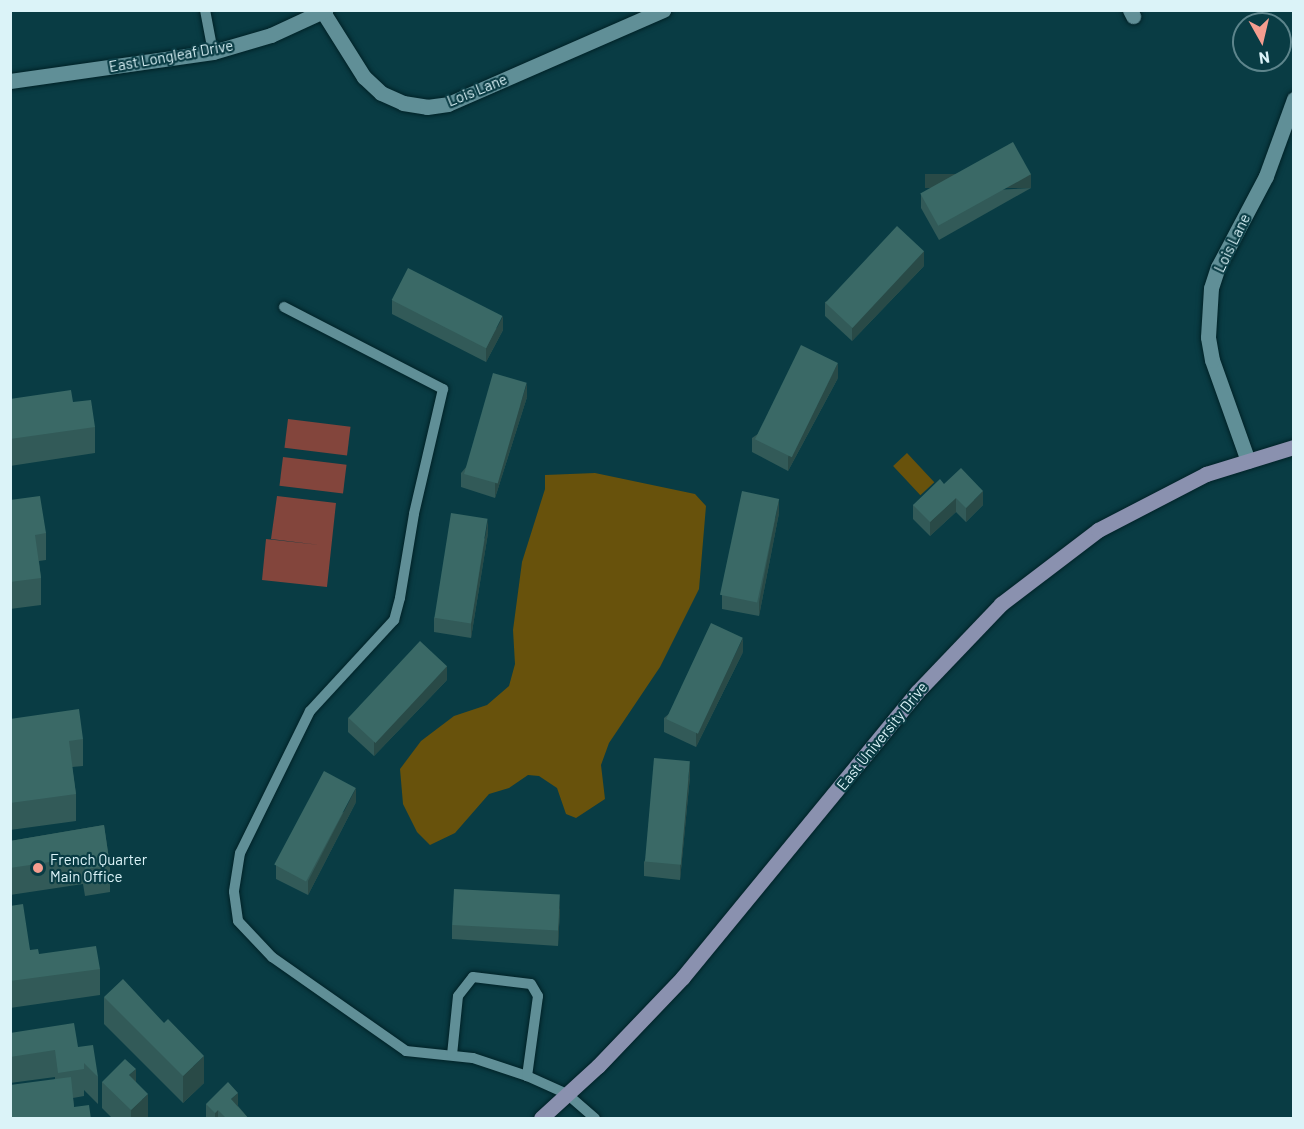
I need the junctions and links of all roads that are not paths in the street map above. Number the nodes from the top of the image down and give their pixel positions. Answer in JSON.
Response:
{"nodes":[{"id":1,"x":205,"y":10,"type":"edge"},
{"id":2,"x":663,"y":10,"type":"edge"},
{"id":3,"x":324,"y":11,"type":"edge"},
{"id":4,"x":213,"y":52,"type":"junction"},
{"id":5,"x":10,"y":81,"type":"edge"},
{"id":6,"x":1293,"y":99,"type":"edge"},
{"id":7,"x":284,"y":307,"type":"dead end"},
{"id":8,"x":1293,"y":447,"type":"edge"},
{"id":9,"x":1248,"y":461,"type":"junction"},
{"id":10,"x":452,"y":1055,"type":"junction"},
{"id":11,"x":527,"y":1076,"type":"junction"},
{"id":12,"x":567,"y":1094,"type":"junction"},
{"id":13,"x":541,"y":1119,"type":"edge"},
{"id":14,"x":595,"y":1119,"type":"edge"}],
"edges":[{"from":1,"to":4,"type":"lane"},
{"from":2,"to":3,"type":"street","name":"Lois Lane"},
{"from":3,"to":4,"type":"street","name":"East Longleaf Drive"},
{"from":4,"to":5,"type":"street","name":"East Longleaf Drive"},
{"from":6,"to":9,"type":"street","name":"Lois Lane"},
{"from":7,"to":10,"type":"lane"},
{"from":8,"to":9,"type":"main road","name":"East University Drive"},
{"from":9,"to":12,"type":"main road","name":"East University Drive"},
{"from":10,"to":11,"type":"lane"},
{"from":10,"to":11,"type":"lane"},
{"from":11,"to":12,"type":"lane"},
{"from":12,"to":13,"type":"main road","name":"East University Drive"},
{"from":12,"to":14,"type":"lane"}]}
